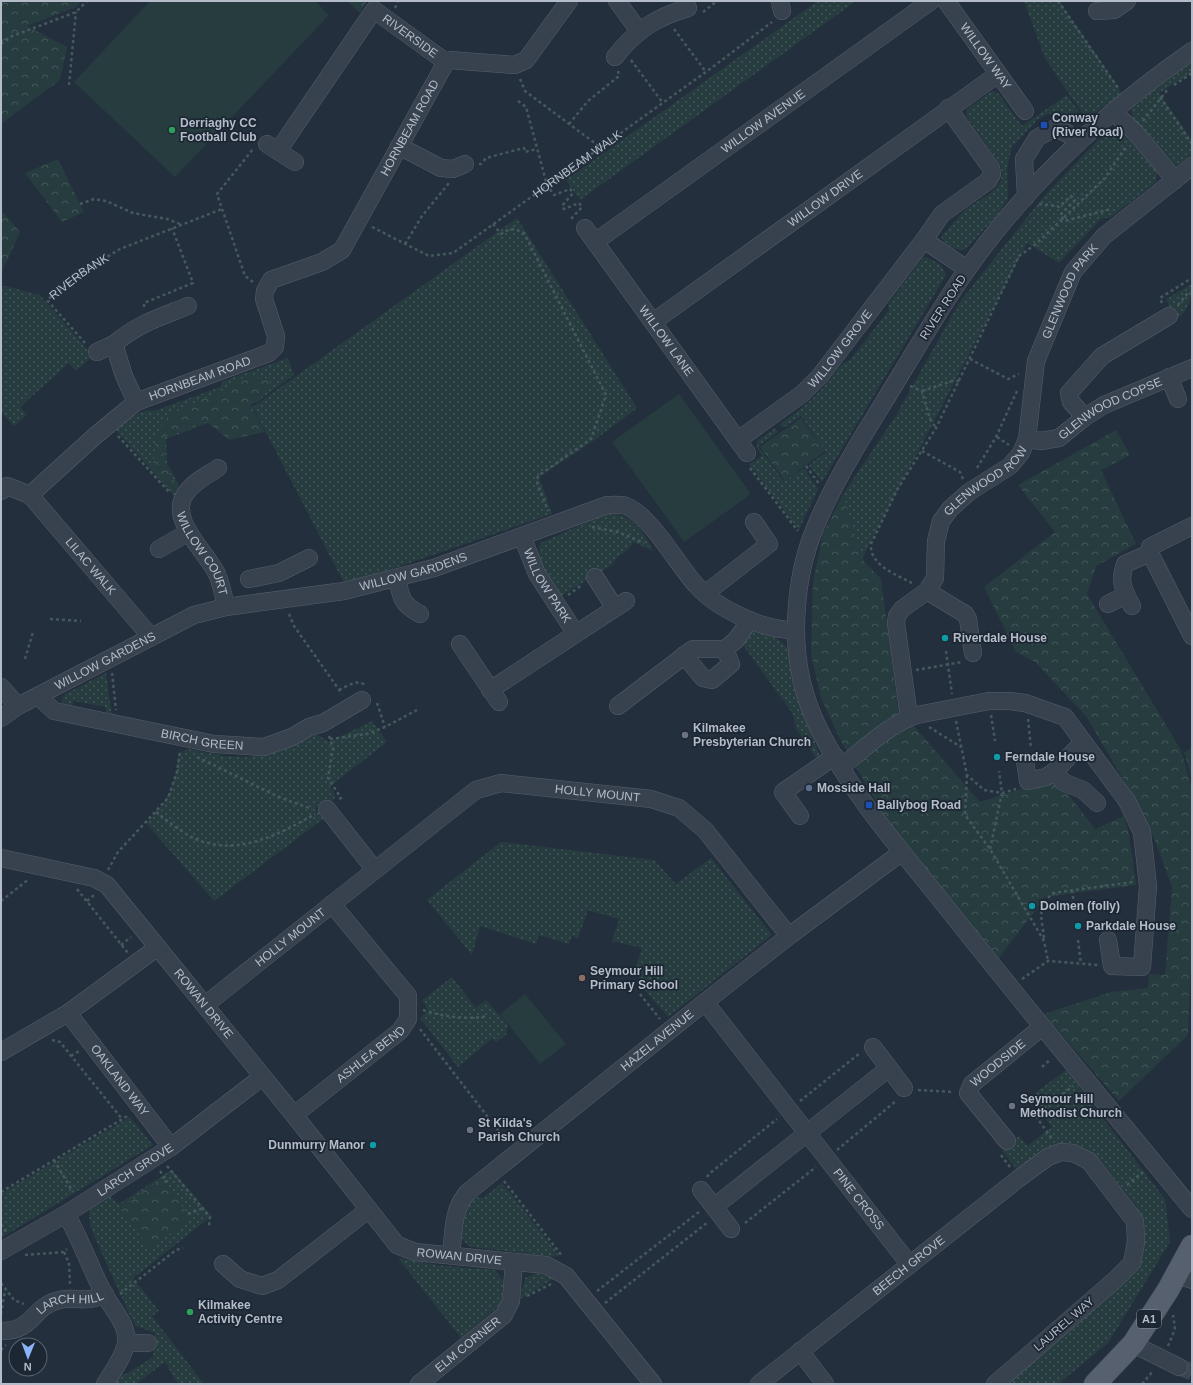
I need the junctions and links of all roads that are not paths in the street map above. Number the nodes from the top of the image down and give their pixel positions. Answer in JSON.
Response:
{"nodes":[{"id":1,"x":569,"y":1,"type":"edge"},
{"id":2,"x":618,"y":1,"type":"edge"},
{"id":3,"x":931,"y":1,"type":"edge"},
{"id":4,"x":946,"y":1,"type":"edge"},
{"id":5,"x":1127,"y":1,"type":"edge"},
{"id":6,"x":688,"y":8,"type":"dead end"},
{"id":7,"x":1097,"y":11,"type":"dead end"},
{"id":8,"x":639,"y":31,"type":"junction"},
{"id":9,"x":1192,"y":51,"type":"edge"},
{"id":10,"x":618,"y":52,"type":"road end"},
{"id":11,"x":446,"y":62,"type":"junction"},
{"id":12,"x":998,"y":74,"type":"junction"},
{"id":13,"x":1119,"y":106,"type":"junction"},
{"id":14,"x":948,"y":108,"type":"junction"},
{"id":15,"x":1024,"y":111,"type":"dead end"},
{"id":16,"x":1078,"y":143,"type":"junction"},
{"id":17,"x":399,"y":146,"type":"junction"},
{"id":18,"x":295,"y":162,"type":"dead end"},
{"id":19,"x":1192,"y":166,"type":"edge"},
{"id":20,"x":459,"y":167,"type":"road end"},
{"id":21,"x":1175,"y":180,"type":"junction"},
{"id":22,"x":1023,"y":200,"type":"junction"},
{"id":23,"x":590,"y":235,"type":"joint"},
{"id":24,"x":924,"y":240,"type":"junction"},
{"id":25,"x":967,"y":269,"type":"junction"},
{"id":26,"x":188,"y":306,"type":"dead end"},
{"id":27,"x":1169,"y":316,"type":"road end"},
{"id":28,"x":653,"y":322,"type":"junction"},
{"id":29,"x":114,"y":344,"type":"junction"},
{"id":30,"x":93,"y":350,"type":"road end"},
{"id":31,"x":1192,"y":368,"type":"edge"},
{"id":32,"x":1169,"y":377,"type":"junction"},
{"id":33,"x":1178,"y":399,"type":"dead end"},
{"id":34,"x":136,"y":402,"type":"junction"},
{"id":35,"x":1085,"y":418,"type":"junction"},
{"id":36,"x":1027,"y":439,"type":"junction"},
{"id":37,"x":742,"y":446,"type":"joint"},
{"id":38,"x":218,"y":468,"type":"dead end"},
{"id":39,"x":1,"y":491,"type":"edge"},
{"id":40,"x":30,"y":495,"type":"junction"},
{"id":41,"x":754,"y":522,"type":"dead end"},
{"id":42,"x":1192,"y":526,"type":"edge"},
{"id":43,"x":189,"y":532,"type":"junction"},
{"id":44,"x":522,"y":536,"type":"junction"},
{"id":45,"x":159,"y":549,"type":"dead end"},
{"id":46,"x":1150,"y":553,"type":"junction"},
{"id":47,"x":310,"y":558,"type":"dead end"},
{"id":48,"x":279,"y":573,"type":"junction"},
{"id":49,"x":595,"y":577,"type":"road end"},
{"id":50,"x":397,"y":578,"type":"junction"},
{"id":51,"x":249,"y":579,"type":"dead end"},
{"id":52,"x":927,"y":591,"type":"junction"},
{"id":53,"x":706,"y":593,"type":"junction"},
{"id":54,"x":284,"y":600,"type":"junction"},
{"id":55,"x":1108,"y":604,"type":"dead end"},
{"id":56,"x":226,"y":608,"type":"junction"},
{"id":57,"x":420,"y":614,"type":"dead end"},
{"id":58,"x":750,"y":620,"type":"junction"},
{"id":59,"x":796,"y":630,"type":"junction"},
{"id":60,"x":576,"y":634,"type":"junction"},
{"id":61,"x":1192,"y":636,"type":"edge"},
{"id":62,"x":151,"y":637,"type":"junction"},
{"id":63,"x":460,"y":644,"type":"dead end"},
{"id":64,"x":725,"y":649,"type":"junction"},
{"id":65,"x":973,"y":653,"type":"road end"},
{"id":66,"x":684,"y":656,"type":"junction"},
{"id":67,"x":1,"y":687,"type":"edge"},
{"id":68,"x":38,"y":696,"type":"junction"},
{"id":69,"x":356,"y":702,"type":"road end"},
{"id":70,"x":18,"y":706,"type":"junction"},
{"id":71,"x":618,"y":706,"type":"dead end"},
{"id":72,"x":913,"y":716,"type":"junction"},
{"id":73,"x":1,"y":718,"type":"edge"},
{"id":74,"x":1083,"y":742,"type":"junction"},
{"id":75,"x":1025,"y":761,"type":"road end"},
{"id":76,"x":838,"y":762,"type":"junction"},
{"id":77,"x":1055,"y":771,"type":"junction"},
{"id":78,"x":1097,"y":803,"type":"dead end"},
{"id":79,"x":327,"y":809,"type":"dead end"},
{"id":80,"x":800,"y":816,"type":"dead end"},
{"id":81,"x":902,"y":852,"type":"junction"},
{"id":82,"x":1,"y":858,"type":"edge"},
{"id":83,"x":375,"y":870,"type":"junction"},
{"id":84,"x":332,"y":904,"type":"junction"},
{"id":85,"x":789,"y":936,"type":"junction"},
{"id":86,"x":1108,"y":940,"type":"dead end"},
{"id":87,"x":158,"y":947,"type":"junction"},
{"id":88,"x":705,"y":1002,"type":"junction"},
{"id":89,"x":205,"y":1005,"type":"junction"},
{"id":90,"x":68,"y":1013,"type":"junction"},
{"id":91,"x":1042,"y":1027,"type":"junction"},
{"id":92,"x":873,"y":1047,"type":"road end"},
{"id":93,"x":1,"y":1052,"type":"edge"},
{"id":94,"x":888,"y":1068,"type":"junction"},
{"id":95,"x":262,"y":1076,"type":"junction"},
{"id":96,"x":904,"y":1088,"type":"road end"},
{"id":97,"x":294,"y":1115,"type":"junction"},
{"id":98,"x":807,"y":1132,"type":"junction"},
{"id":99,"x":1007,"y":1141,"type":"road end"},
{"id":100,"x":165,"y":1151,"type":"junction"},
{"id":101,"x":701,"y":1190,"type":"road end"},
{"id":102,"x":1192,"y":1209,"type":"edge"},
{"id":103,"x":368,"y":1210,"type":"junction"},
{"id":104,"x":708,"y":1213,"type":"junction"},
{"id":105,"x":66,"y":1214,"type":"junction"},
{"id":106,"x":731,"y":1229,"type":"road end"},
{"id":107,"x":1192,"y":1246,"type":"edge"},
{"id":108,"x":1,"y":1251,"type":"edge"},
{"id":109,"x":451,"y":1255,"type":"junction"},
{"id":110,"x":514,"y":1262,"type":"junction"},
{"id":111,"x":1132,"y":1263,"type":"joint"},
{"id":112,"x":223,"y":1264,"type":"dead end"},
{"id":113,"x":910,"y":1266,"type":"junction"},
{"id":114,"x":1179,"y":1282,"type":"edge"},
{"id":115,"x":107,"y":1298,"type":"junction"},
{"id":116,"x":1,"y":1331,"type":"edge"},
{"id":117,"x":126,"y":1343,"type":"junction"},
{"id":118,"x":148,"y":1343,"type":"dead end"},
{"id":119,"x":1133,"y":1344,"type":"junction"},
{"id":120,"x":800,"y":1351,"type":"junction"},
{"id":121,"x":1179,"y":1367,"type":"tunnel mouth"},
{"id":122,"x":424,"y":1382,"type":"edge"},
{"id":123,"x":105,"y":1384,"type":"edge"},
{"id":124,"x":653,"y":1384,"type":"edge"},
{"id":125,"x":759,"y":1384,"type":"edge"},
{"id":126,"x":826,"y":1384,"type":"edge"},
{"id":127,"x":995,"y":1384,"type":"edge"},
{"id":128,"x":1095,"y":1384,"type":"edge"}],
"edges":[{"from":1,"to":11,"type":"street"},
{"from":2,"to":8,"type":"street"},
{"from":3,"to":23,"type":"street","name":"WILLOW AVENUE"},
{"from":4,"to":12,"type":"street","name":"WILLOW WAY"},
{"from":5,"to":7,"type":"street"},
{"from":6,"to":8,"type":"street"},
{"from":8,"to":10,"type":"street"},
{"from":9,"to":13,"type":"street","name":"RIVER ROAD"},
{"from":11,"to":17,"type":"street","name":"HORNBEAM ROAD"},
{"from":11,"to":18,"type":"street","name":"RIVERSIDE"},
{"from":12,"to":14,"type":"street","name":"WILLOW DRIVE"},
{"from":12,"to":15,"type":"street","name":"WILLOW WAY"},
{"from":13,"to":16,"type":"street","name":"RIVER ROAD"},
{"from":13,"to":21,"type":"street"},
{"from":14,"to":24,"type":"street","name":"WILLOW GROVE"},
{"from":14,"to":28,"type":"street","name":"WILLOW DRIVE"},
{"from":16,"to":22,"type":"street","name":"RIVER ROAD"},
{"from":16,"to":22,"type":"street"},
{"from":17,"to":20,"type":"street"},
{"from":17,"to":34,"type":"street","name":"HORNBEAM ROAD"},
{"from":19,"to":21,"type":"street","name":"GLENWOOD PARK"},
{"from":21,"to":36,"type":"street","name":"GLENWOOD PARK"},
{"from":22,"to":25,"type":"street","name":"RIVER ROAD"},
{"from":23,"to":28,"type":"street","name":"WILLOW LANE"},
{"from":24,"to":25,"type":"street"},
{"from":24,"to":37,"type":"street","name":"WILLOW GROVE"},
{"from":25,"to":59,"type":"street","name":"RIVER ROAD"},
{"from":26,"to":29,"type":"street"},
{"from":27,"to":35,"type":"street"},
{"from":28,"to":37,"type":"street","name":"WILLOW LANE"},
{"from":29,"to":30,"type":"street"},
{"from":29,"to":34,"type":"street"},
{"from":31,"to":32,"type":"street","name":"GLENWOOD COPSE"},
{"from":32,"to":33,"type":"street","name":"GLENWOOD COPSE"},
{"from":32,"to":35,"type":"street","name":"GLENWOOD COPSE"},
{"from":34,"to":40,"type":"street"},
{"from":35,"to":36,"type":"street","name":"GLENWOOD COPSE"},
{"from":36,"to":52,"type":"street","name":"GLENWOOD ROW"},
{"from":38,"to":43,"type":"street","name":"WILLOW COURT"},
{"from":39,"to":40,"type":"street","name":"LILAC WALK"},
{"from":40,"to":62,"type":"street","name":"LILAC WALK"},
{"from":41,"to":53,"type":"street"},
{"from":42,"to":46,"type":"street"},
{"from":43,"to":45,"type":"street"},
{"from":43,"to":56,"type":"street","name":"WILLOW COURT"},
{"from":44,"to":50,"type":"street","name":"WILLOW GARDENS"},
{"from":44,"to":53,"type":"street","name":"WILLOW GARDENS"},
{"from":44,"to":60,"type":"street","name":"WILLOW PARK"},
{"from":46,"to":55,"type":"street"},
{"from":46,"to":61,"type":"street"},
{"from":47,"to":48,"type":"street"},
{"from":48,"to":51,"type":"street"},
{"from":48,"to":54,"type":"street"},
{"from":49,"to":60,"type":"street","name":"WILLOW PARK"},
{"from":50,"to":54,"type":"street","name":"WILLOW GARDENS"},
{"from":50,"to":57,"type":"street"},
{"from":52,"to":65,"type":"street"},
{"from":52,"to":72,"type":"street","name":"GLENWOOD ROW"},
{"from":53,"to":58,"type":"street","name":"WILLOW GARDENS"},
{"from":54,"to":56,"type":"street","name":"WILLOW GARDENS"},
{"from":56,"to":62,"type":"street","name":"WILLOW GARDENS"},
{"from":58,"to":59,"type":"street","name":"WILLOW GARDENS"},
{"from":58,"to":64,"type":"street"},
{"from":59,"to":76,"type":"street"},
{"from":60,"to":63,"type":"street","name":"WILLOW PARK"},
{"from":62,"to":68,"type":"street","name":"WILLOW GARDENS"},
{"from":64,"to":66,"type":"street"},
{"from":64,"to":66,"type":"street"},
{"from":66,"to":71,"type":"street"},
{"from":67,"to":70,"type":"street"},
{"from":68,"to":69,"type":"street","name":"BIRCH GREEN"},
{"from":68,"to":70,"type":"street","name":"WILLOW GARDENS"},
{"from":70,"to":73,"type":"street","name":"WILLOW GARDENS"},
{"from":72,"to":74,"type":"street"},
{"from":72,"to":76,"type":"street"},
{"from":74,"to":77,"type":"street"},
{"from":74,"to":86,"type":"street"},
{"from":75,"to":77,"type":"street"},
{"from":76,"to":80,"type":"street"},
{"from":76,"to":81,"type":"street"},
{"from":77,"to":78,"type":"street"},
{"from":79,"to":83,"type":"street"},
{"from":81,"to":85,"type":"street","name":"HAZEL AVENUE"},
{"from":81,"to":91,"type":"street"},
{"from":82,"to":87,"type":"street","name":"ROWAN DRIVE"},
{"from":83,"to":84,"type":"street","name":"HOLLY MOUNT"},
{"from":83,"to":85,"type":"street","name":"HOLLY MOUNT"},
{"from":84,"to":89,"type":"street","name":"HOLLY MOUNT"},
{"from":84,"to":97,"type":"street","name":"ASHLEA BEND"},
{"from":85,"to":88,"type":"street","name":"HAZEL AVENUE"},
{"from":87,"to":89,"type":"street","name":"ROWAN DRIVE"},
{"from":87,"to":90,"type":"street"},
{"from":88,"to":98,"type":"street","name":"PINE CROSS"},
{"from":88,"to":109,"type":"street","name":"HAZEL AVENUE"},
{"from":89,"to":95,"type":"street","name":"ROWAN DRIVE"},
{"from":90,"to":93,"type":"street"},
{"from":90,"to":100,"type":"street","name":"OAKLAND WAY"},
{"from":91,"to":99,"type":"street","name":"WOODSIDE"},
{"from":91,"to":102,"type":"street"},
{"from":92,"to":94,"type":"street"},
{"from":94,"to":96,"type":"street"},
{"from":94,"to":98,"type":"street"},
{"from":95,"to":97,"type":"street","name":"ROWAN DRIVE"},
{"from":95,"to":100,"type":"street","name":"LARCH GROVE"},
{"from":97,"to":103,"type":"street","name":"ROWAN DRIVE"},
{"from":98,"to":104,"type":"street"},
{"from":98,"to":113,"type":"street","name":"PINE CROSS"},
{"from":100,"to":105,"type":"street","name":"LARCH GROVE"},
{"from":101,"to":104,"type":"street"},
{"from":103,"to":109,"type":"street","name":"ROWAN DRIVE"},
{"from":103,"to":112,"type":"street"},
{"from":104,"to":106,"type":"street"},
{"from":105,"to":108,"type":"street","name":"LARCH GROVE"},
{"from":105,"to":115,"type":"street","name":"LARCH HILL"},
{"from":107,"to":114,"type":"main road","number":"A1"},
{"from":109,"to":110,"type":"street","name":"ROWAN DRIVE"},
{"from":110,"to":122,"type":"street","name":"ELM CORNER"},
{"from":110,"to":124,"type":"street","name":"ROWAN DRIVE"},
{"from":111,"to":113,"type":"street","name":"BEECH GROVE"},
{"from":111,"to":127,"type":"street","name":"LAUREL WAY"},
{"from":113,"to":120,"type":"street","name":"BEECH GROVE"},
{"from":114,"to":119,"type":"main road","number":"A1"},
{"from":115,"to":116,"type":"street","name":"LARCH HILL"},
{"from":115,"to":117,"type":"street"},
{"from":117,"to":118,"type":"street"},
{"from":117,"to":123,"type":"street"},
{"from":119,"to":121,"type":"street"},
{"from":119,"to":128,"type":"main road","number":"A1"},
{"from":120,"to":125,"type":"street","name":"BEECH GROVE"},
{"from":120,"to":126,"type":"street"}]}
